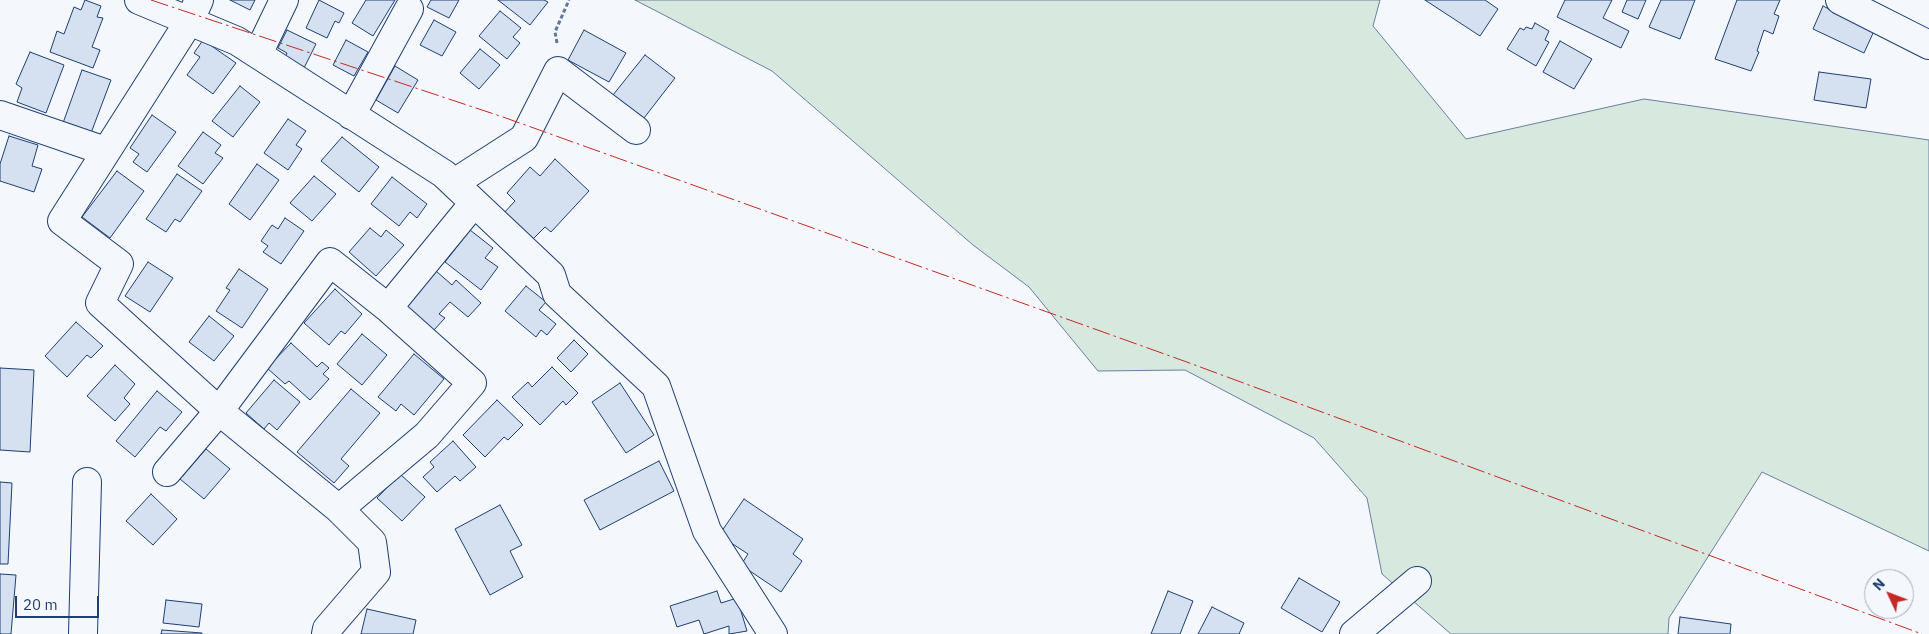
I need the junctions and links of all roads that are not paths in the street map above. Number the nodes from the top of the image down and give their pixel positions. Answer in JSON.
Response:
{"nodes":[{"id":1,"x":139,"y":0,"type":"edge"},
{"id":2,"x":284,"y":0,"type":"edge"},
{"id":3,"x":1840,"y":0,"type":"edge"},
{"id":4,"x":409,"y":9,"type":"dead end"},
{"id":5,"x":195,"y":10,"type":"edge"},
{"id":6,"x":1929,"y":45,"type":"edge"},
{"id":7,"x":258,"y":54,"type":"junction"},
{"id":8,"x":0,"y":115,"type":"edge"},
{"id":9,"x":352,"y":115,"type":"junction"},
{"id":10,"x":636,"y":130,"type":"dead end"},
{"id":11,"x":105,"y":151,"type":"junction"},
{"id":12,"x":454,"y":183,"type":"junction"},
{"id":13,"x":474,"y":203,"type":"junction"},
{"id":14,"x":388,"y":308,"type":"junction"},
{"id":15,"x":220,"y":411,"type":"junction"},
{"id":16,"x":167,"y":472,"type":"dead end"},
{"id":17,"x":87,"y":482,"type":"dead end"},
{"id":18,"x":339,"y":509,"type":"junction"},
{"id":19,"x":1417,"y":581,"type":"dead end"},
{"id":20,"x":83,"y":634,"type":"edge"},
{"id":21,"x":326,"y":634,"type":"edge"},
{"id":22,"x":773,"y":634,"type":"edge"},
{"id":23,"x":1354,"y":634,"type":"edge"}],
"edges":[{"from":1,"to":5,"type":"street"},
{"from":2,"to":7,"type":"street"},
{"from":3,"to":6,"type":"street"},
{"from":4,"to":9,"type":"street"},
{"from":5,"to":7,"type":"street"},
{"from":5,"to":11,"type":"street"},
{"from":7,"to":9,"type":"street"},
{"from":8,"to":11,"type":"street"},
{"from":9,"to":12,"type":"street"},
{"from":10,"to":12,"type":"street"},
{"from":11,"to":15,"type":"street"},
{"from":12,"to":13,"type":"street"},
{"from":13,"to":14,"type":"street"},
{"from":13,"to":22,"type":"street"},
{"from":14,"to":15,"type":"street"},
{"from":14,"to":18,"type":"street"},
{"from":15,"to":16,"type":"street"},
{"from":15,"to":18,"type":"street"},
{"from":17,"to":20,"type":"street"},
{"from":18,"to":21,"type":"street"},
{"from":19,"to":23,"type":"street"}]}
